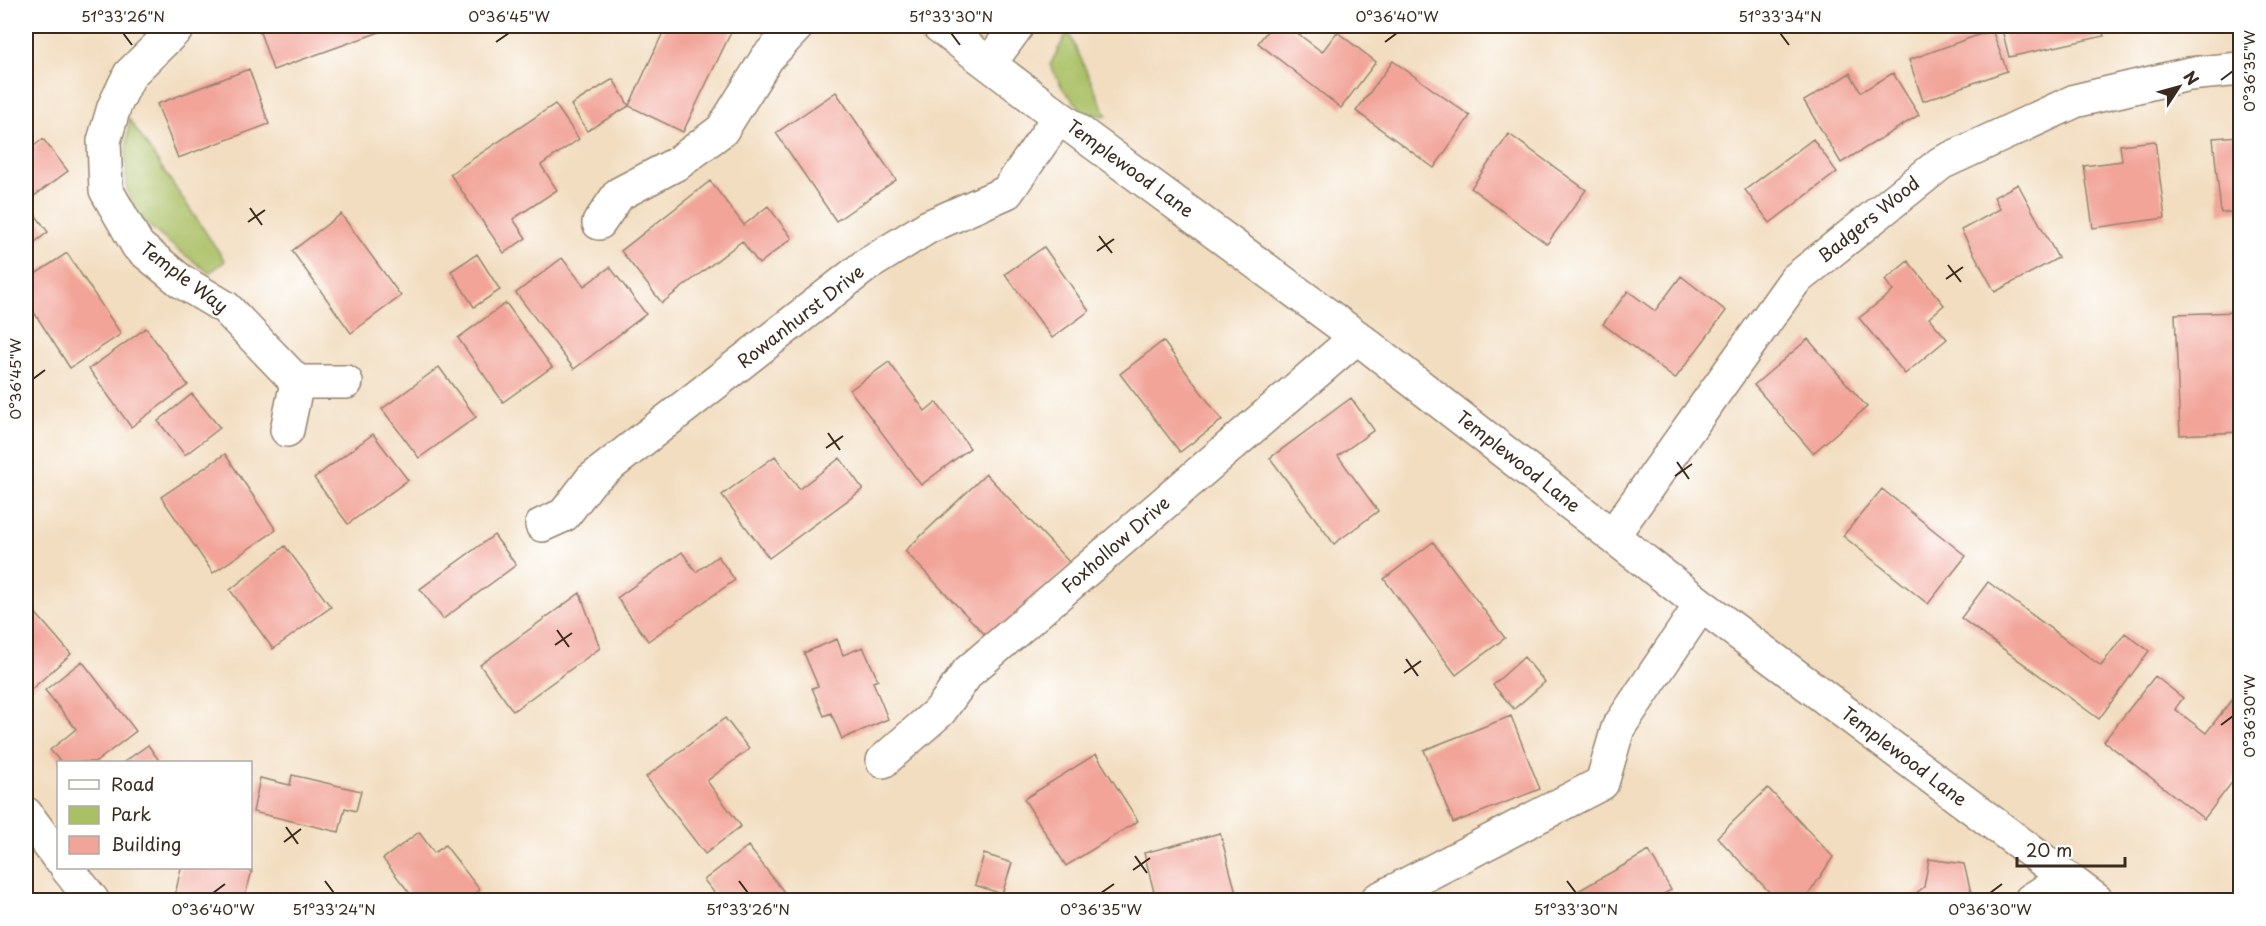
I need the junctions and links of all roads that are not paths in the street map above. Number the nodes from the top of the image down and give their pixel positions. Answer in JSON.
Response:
{"nodes":[{"id":1,"x":179,"y":26,"type":"edge"},
{"id":2,"x":797,"y":26,"type":"edge"},
{"id":3,"x":939,"y":26,"type":"edge"},
{"id":4,"x":1017,"y":26,"type":"edge"},
{"id":5,"x":990,"y":63,"type":"junction"},
{"id":6,"x":2241,"y":69,"type":"edge"},
{"id":7,"x":1059,"y":117,"type":"junction"},
{"id":8,"x":599,"y":223,"type":"dead end"},
{"id":9,"x":1357,"y":337,"type":"junction"},
{"id":10,"x":297,"y":382,"type":"junction"},
{"id":11,"x":345,"y":382,"type":"dead end"},
{"id":12,"x":287,"y":430,"type":"dead end"},
{"id":13,"x":542,"y":525,"type":"dead end"},
{"id":14,"x":1612,"y":535,"type":"junction"},
{"id":15,"x":1701,"y":605,"type":"junction"},
{"id":16,"x":883,"y":761,"type":"dead end"},
{"id":17,"x":26,"y":814,"type":"edge"},
{"id":18,"x":57,"y":856,"type":"edge"},
{"id":19,"x":69,"y":869,"type":"edge"},
{"id":20,"x":2066,"y":878,"type":"junction"},
{"id":21,"x":92,"y":900,"type":"edge"},
{"id":22,"x":1377,"y":900,"type":"edge"},
{"id":23,"x":2031,"y":900,"type":"edge"},
{"id":24,"x":2096,"y":900,"type":"edge"}],
"edges":[{"from":1,"to":10,"type":"street","name":"Temple Way"},
{"from":2,"to":8,"type":"street"},
{"from":3,"to":5,"type":"street","name":"Templewood Lane"},
{"from":4,"to":5,"type":"street"},
{"from":5,"to":7,"type":"street","name":"Templewood Lane"},
{"from":6,"to":14,"type":"street","name":"Badgers Wood"},
{"from":7,"to":9,"type":"street","name":"Templewood Lane"},
{"from":7,"to":13,"type":"street","name":"Rowanhurst Drive"},
{"from":9,"to":14,"type":"street","name":"Templewood Lane"},
{"from":9,"to":16,"type":"street","name":"Foxhollow Drive"},
{"from":10,"to":11,"type":"street"},
{"from":10,"to":12,"type":"street"},
{"from":14,"to":15,"type":"street","name":"Templewood Lane"},
{"from":15,"to":20,"type":"street","name":"Templewood Lane"},
{"from":15,"to":22,"type":"street"},
{"from":17,"to":18,"type":"street"},
{"from":19,"to":21,"type":"street"},
{"from":20,"to":23,"type":"street"},
{"from":20,"to":24,"type":"street","name":"Templewood Lane"}]}
